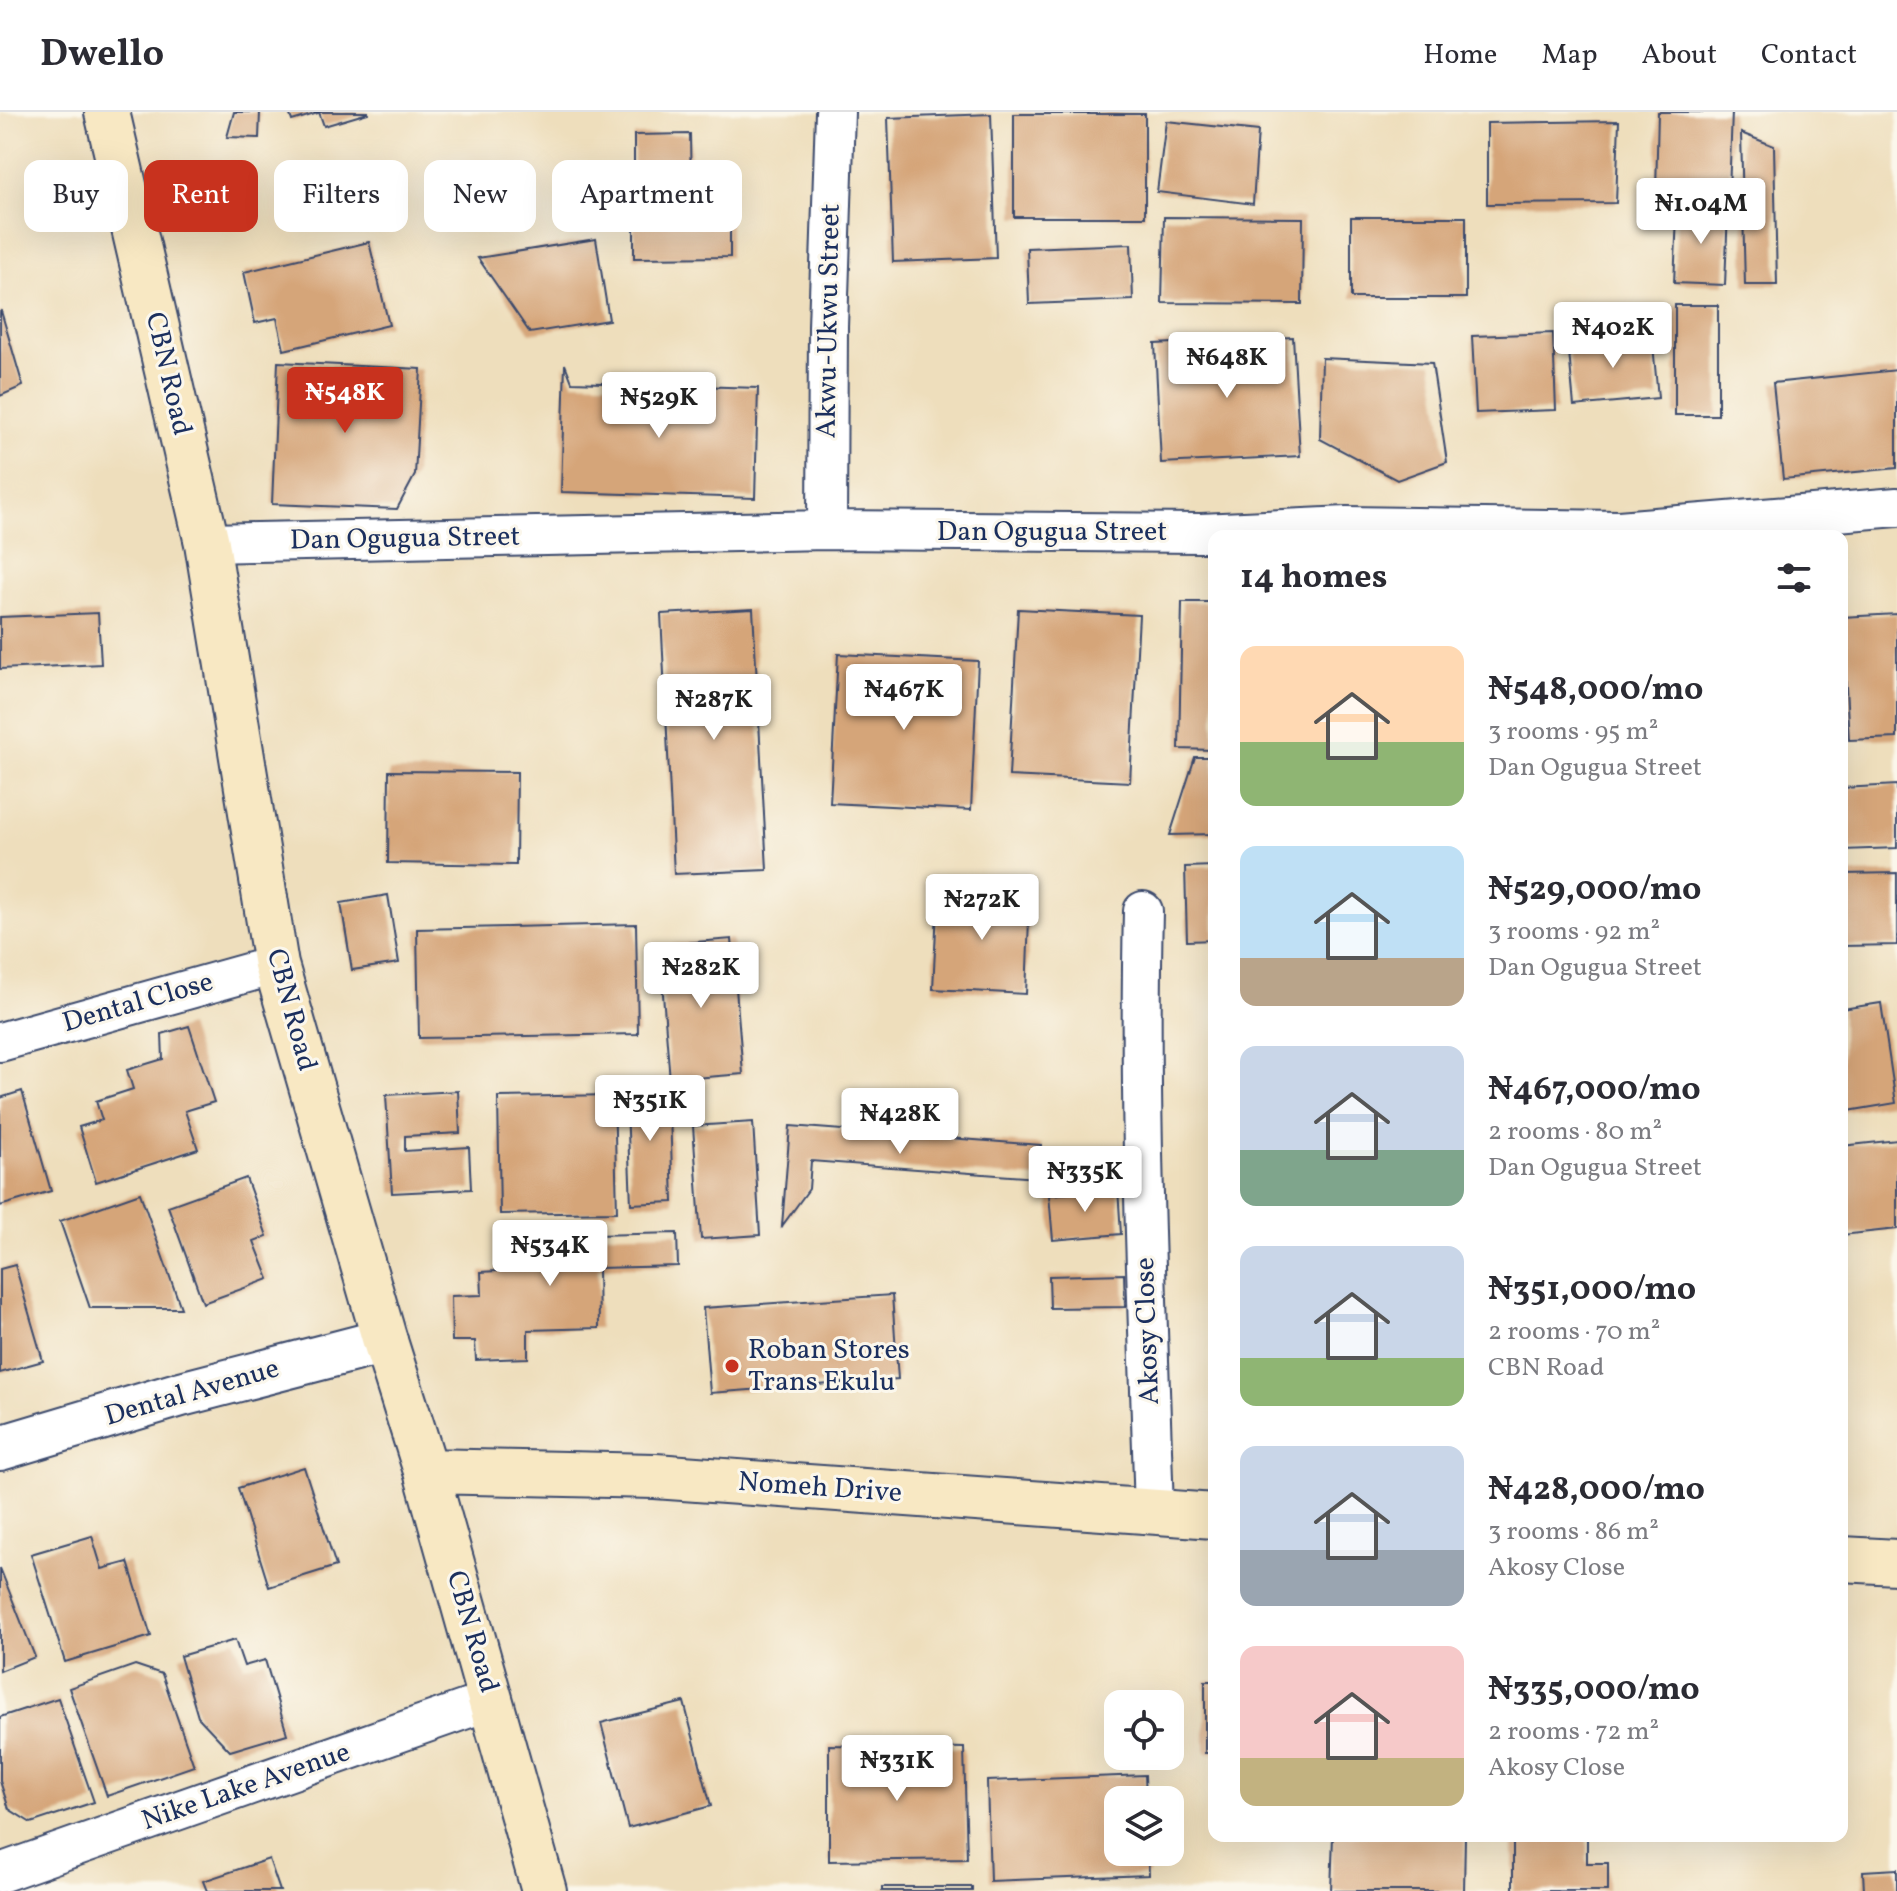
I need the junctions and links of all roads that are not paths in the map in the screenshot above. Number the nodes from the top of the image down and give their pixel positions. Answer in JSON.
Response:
{"nodes":[{"id":1,"x":107,"y":112,"type":"edge"},
{"id":2,"x":835,"y":112,"type":"edge"},
{"id":3,"x":1897,"y":507,"type":"edge"},
{"id":4,"x":827,"y":530,"type":"junction"},
{"id":5,"x":1264,"y":530,"type":"edge"},
{"id":6,"x":1619,"y":530,"type":"edge"},
{"id":7,"x":1619,"y":530,"type":"edge"},
{"id":8,"x":1686,"y":530,"type":"edge"},
{"id":9,"x":1208,"y":533,"type":"edge"},
{"id":10,"x":207,"y":543,"type":"junction"},
{"id":11,"x":1143,"y":911,"type":"dead end"},
{"id":12,"x":276,"y":965,"type":"junction"},
{"id":13,"x":0,"y":1042,"type":"edge"},
{"id":14,"x":385,"y":1341,"type":"junction"},
{"id":15,"x":0,"y":1448,"type":"edge"},
{"id":16,"x":426,"y":1471,"type":"junction"},
{"id":17,"x":1154,"y":1512,"type":"junction"},
{"id":18,"x":1208,"y":1516,"type":"edge"},
{"id":19,"x":1848,"y":1559,"type":"edge"},
{"id":20,"x":1897,"y":1562,"type":"edge"},
{"id":21,"x":492,"y":1700,"type":"junction"},
{"id":22,"x":0,"y":1873,"type":"edge"},
{"id":23,"x":544,"y":1891,"type":"edge"}],
"edges":[{"from":1,"to":10,"type":"main road","name":"CBN Road"},
{"from":2,"to":4,"type":"street","name":"Akwu-Ukwu Street"},
{"from":3,"to":8,"type":"street","name":"Dan Ogugua Street"},
{"from":4,"to":9,"type":"street","name":"Dan Ogugua Street"},
{"from":4,"to":10,"type":"street","name":"Dan Ogugua Street"},
{"from":5,"to":6,"type":"street","name":"Dan Ogugua Street"},
{"from":7,"to":8,"type":"street","name":"Dan Ogugua Street"},
{"from":10,"to":12,"type":"main road","name":"CBN Road"},
{"from":11,"to":17,"type":"street","name":"Akosy Close"},
{"from":12,"to":13,"type":"street","name":"Dental Close"},
{"from":12,"to":14,"type":"main road","name":"CBN Road"},
{"from":14,"to":15,"type":"street","name":"Dental Avenue"},
{"from":14,"to":16,"type":"main road","name":"CBN Road"},
{"from":16,"to":17,"type":"main road","name":"Nomeh Drive"},
{"from":16,"to":21,"type":"main road","name":"CBN Road"},
{"from":17,"to":18,"type":"main road","name":"Nomeh Drive"},
{"from":19,"to":20,"type":"main road"},
{"from":21,"to":22,"type":"street","name":"Nike Lake Avenue"},
{"from":21,"to":23,"type":"main road","name":"CBN Road"}]}
